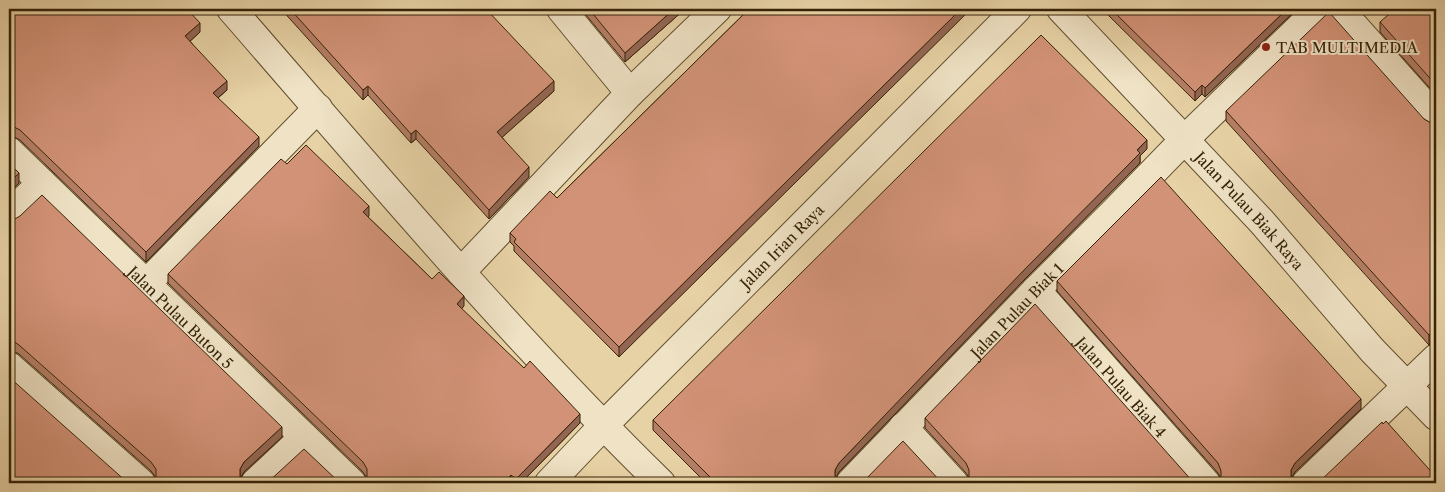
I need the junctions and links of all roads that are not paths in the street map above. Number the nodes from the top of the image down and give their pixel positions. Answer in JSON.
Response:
{"nodes":[{"id":1,"x":231,"y":9,"type":"edge"},
{"id":2,"x":561,"y":9,"type":"edge"},
{"id":3,"x":717,"y":9,"type":"edge"},
{"id":4,"x":1017,"y":9,"type":"edge"},
{"id":5,"x":1061,"y":9,"type":"edge"},
{"id":6,"x":1319,"y":9,"type":"edge"},
{"id":7,"x":1339,"y":9,"type":"edge"},
{"id":8,"x":630,"y":93,"type":"junction"},
{"id":9,"x":318,"y":108,"type":"junction"},
{"id":10,"x":1436,"y":118,"type":"edge"},
{"id":11,"x":1185,"y":139,"type":"junction"},
{"id":12,"x":9,"y":151,"type":"edge"},
{"id":13,"x":42,"y":183,"type":"junction"},
{"id":14,"x":9,"y":214,"type":"edge"},
{"id":15,"x":461,"y":272,"type":"junction"},
{"id":16,"x":146,"y":284,"type":"junction"},
{"id":17,"x":1036,"y":290,"type":"junction"},
{"id":18,"x":1436,"y":358,"type":"edge"},
{"id":19,"x":9,"y":366,"type":"edge"},
{"id":20,"x":1407,"y":385,"type":"junction"},
{"id":21,"x":1436,"y":416,"type":"edge"},
{"id":22,"x":603,"y":426,"type":"junction"},
{"id":23,"x":904,"y":427,"type":"junction"},
{"id":24,"x":304,"y":437,"type":"junction"},
{"id":25,"x":140,"y":483,"type":"edge"},
{"id":26,"x":255,"y":483,"type":"edge"},
{"id":27,"x":352,"y":483,"type":"edge"},
{"id":28,"x":548,"y":483,"type":"edge"},
{"id":29,"x":661,"y":483,"type":"edge"},
{"id":30,"x":850,"y":483,"type":"edge"},
{"id":31,"x":954,"y":483,"type":"edge"},
{"id":32,"x":1206,"y":483,"type":"edge"},
{"id":33,"x":1306,"y":483,"type":"edge"}],
"edges":[{"from":1,"to":9,"type":"street"},
{"from":2,"to":8,"type":"street"},
{"from":3,"to":8,"type":"street"},
{"from":4,"to":22,"type":"street","name":"Jalan Irian Raya"},
{"from":5,"to":11,"type":"street","name":"Jalan Pulau Biak Raya"},
{"from":6,"to":11,"type":"street","name":"Jalan Pulau Biak 1"},
{"from":7,"to":10,"type":"street"},
{"from":8,"to":15,"type":"street"},
{"from":9,"to":15,"type":"street"},
{"from":9,"to":16,"type":"street"},
{"from":11,"to":17,"type":"street","name":"Jalan Pulau Biak 1"},
{"from":11,"to":20,"type":"street","name":"Jalan Pulau Biak Raya"},
{"from":12,"to":13,"type":"street","name":"Jalan Pulau Buton 5"},
{"from":13,"to":14,"type":"street"},
{"from":13,"to":16,"type":"street","name":"Jalan Pulau Buton 5"},
{"from":15,"to":22,"type":"street"},
{"from":16,"to":24,"type":"street","name":"Jalan Pulau Buton 5"},
{"from":17,"to":23,"type":"street","name":"Jalan Pulau Biak 1"},
{"from":17,"to":32,"type":"street","name":"Jalan Pulau Biak 4"},
{"from":18,"to":20,"type":"street"},
{"from":19,"to":25,"type":"street"},
{"from":20,"to":21,"type":"street","name":"Jalan Pulau Biak Raya"},
{"from":20,"to":33,"type":"street"},
{"from":22,"to":28,"type":"street","name":"Jalan Irian Raya"},
{"from":22,"to":29,"type":"street"},
{"from":23,"to":30,"type":"street","name":"Jalan Pulau Biak 1"},
{"from":23,"to":31,"type":"street"},
{"from":24,"to":26,"type":"street"},
{"from":24,"to":27,"type":"street","name":"Jalan Pulau Buton 5"}]}
